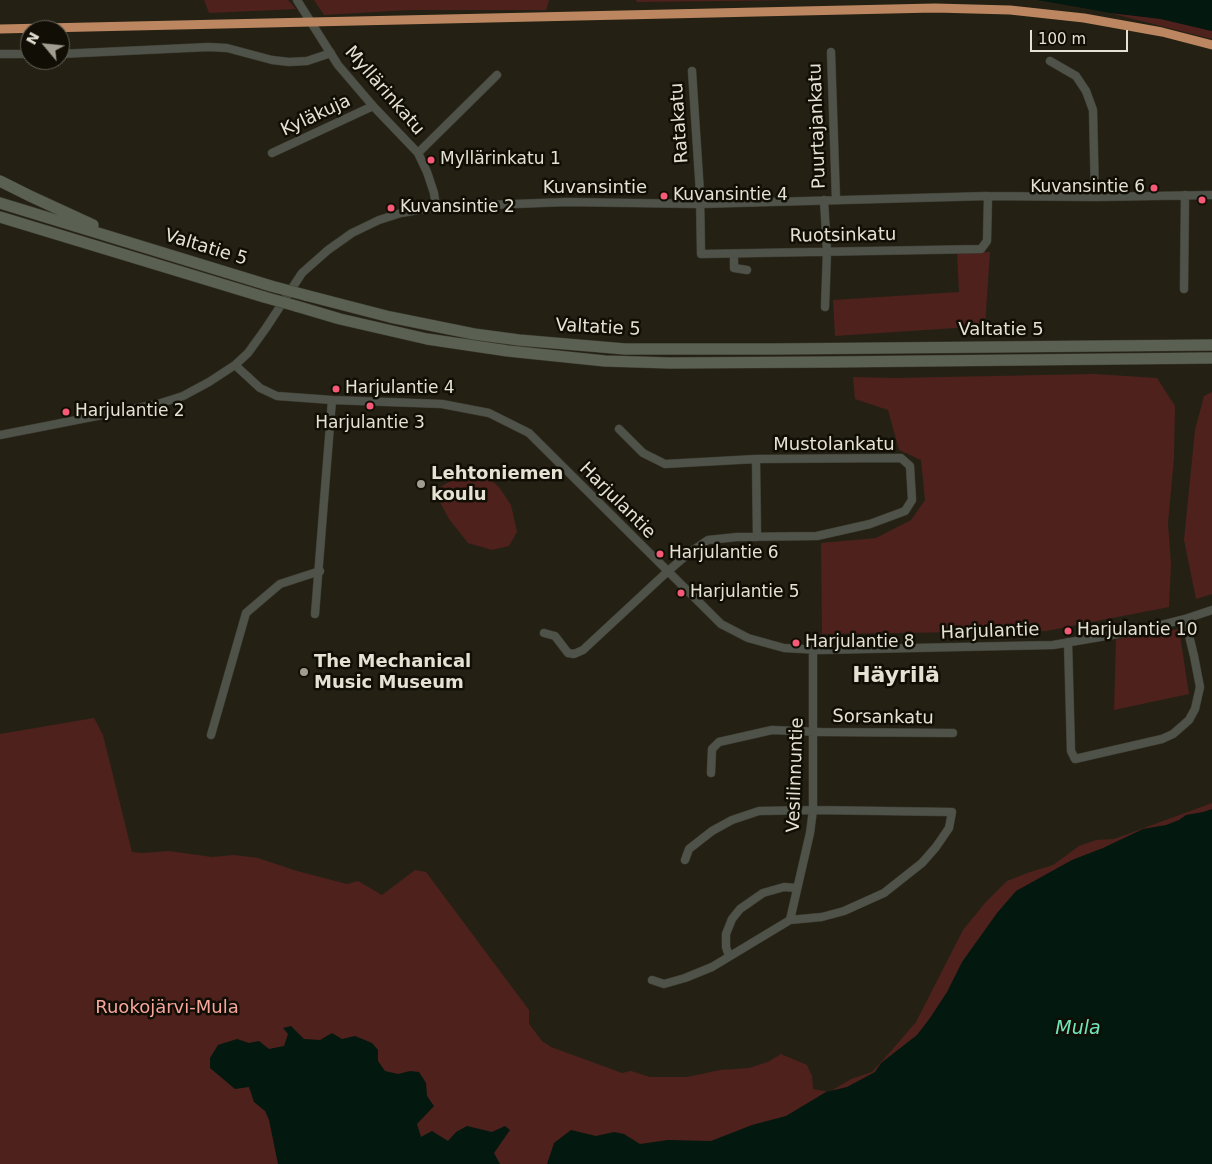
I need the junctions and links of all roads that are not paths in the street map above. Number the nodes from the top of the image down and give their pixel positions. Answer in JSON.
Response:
{"nodes":[{"id":1,"x":297,"y":0,"type":"edge"},
{"id":2,"x":831,"y":52,"type":"dead end"},
{"id":3,"x":330,"y":53,"type":"junction"},
{"id":4,"x":0,"y":54,"type":"edge"},
{"id":5,"x":20,"y":54,"type":"edge"},
{"id":6,"x":70,"y":54,"type":"edge"},
{"id":7,"x":1050,"y":60,"type":"dead end"},
{"id":8,"x":692,"y":71,"type":"dead end"},
{"id":9,"x":497,"y":75,"type":"dead end"},
{"id":10,"x":373,"y":106,"type":"junction"},
{"id":11,"x":272,"y":153,"type":"dead end"},
{"id":12,"x":418,"y":153,"type":"junction"},
{"id":13,"x":0,"y":181,"type":"edge"},
{"id":14,"x":1184,"y":195,"type":"junction"},
{"id":15,"x":1212,"y":195,"type":"edge"},
{"id":16,"x":988,"y":196,"type":"junction"},
{"id":17,"x":1095,"y":197,"type":"junction"},
{"id":18,"x":824,"y":200,"type":"junction"},
{"id":19,"x":836,"y":200,"type":"junction"},
{"id":20,"x":0,"y":203,"type":"edge"},
{"id":21,"x":700,"y":204,"type":"junction"},
{"id":22,"x":436,"y":207,"type":"junction"},
{"id":23,"x":0,"y":218,"type":"edge"},
{"id":24,"x":135,"y":244,"type":"junction"},
{"id":25,"x":827,"y":251,"type":"junction"},
{"id":26,"x":734,"y":254,"type":"junction"},
{"id":27,"x":747,"y":270,"type":"dead end"},
{"id":28,"x":1184,"y":289,"type":"dead end"},
{"id":29,"x":825,"y":307,"type":"dead end"},
{"id":30,"x":1212,"y":345,"type":"edge"},
{"id":31,"x":1212,"y":358,"type":"edge"},
{"id":32,"x":235,"y":364,"type":"junction"},
{"id":33,"x":332,"y":400,"type":"junction"},
{"id":34,"x":619,"y":429,"type":"dead end"},
{"id":35,"x":0,"y":435,"type":"edge"},
{"id":36,"x":756,"y":459,"type":"junction"},
{"id":37,"x":757,"y":537,"type":"junction"},
{"id":38,"x":320,"y":572,"type":"junction"},
{"id":39,"x":667,"y":572,"type":"junction"},
{"id":40,"x":1212,"y":610,"type":"edge"},
{"id":41,"x":315,"y":614,"type":"dead end"},
{"id":42,"x":1185,"y":619,"type":"junction"},
{"id":43,"x":544,"y":632,"type":"dead end"},
{"id":44,"x":1068,"y":642,"type":"junction"},
{"id":45,"x":813,"y":650,"type":"junction"},
{"id":46,"x":813,"y":732,"type":"junction"},
{"id":47,"x":953,"y":733,"type":"dead end"},
{"id":48,"x":211,"y":735,"type":"dead end"},
{"id":49,"x":711,"y":773,"type":"dead end"},
{"id":50,"x":813,"y":810,"type":"junction"},
{"id":51,"x":685,"y":860,"type":"dead end"},
{"id":52,"x":797,"y":888,"type":"junction"},
{"id":53,"x":790,"y":920,"type":"junction"},
{"id":54,"x":729,"y":956,"type":"junction"},
{"id":55,"x":652,"y":980,"type":"dead end"}],
"edges":[{"from":1,"to":3,"type":"street","name":"Myllärinkatu"},
{"from":2,"to":19,"type":"street","name":"Puurtajankatu"},
{"from":3,"to":6,"type":"street"},
{"from":3,"to":10,"type":"street","name":"Myllärinkatu"},
{"from":4,"to":5,"type":"street"},
{"from":7,"to":17,"type":"street"},
{"from":8,"to":21,"type":"street","name":"Ratakatu"},
{"from":9,"to":12,"type":"street"},
{"from":10,"to":11,"type":"street","name":"Kyläkuja"},
{"from":10,"to":12,"type":"street","name":"Myllärinkatu"},
{"from":12,"to":22,"type":"street","name":"Myllärinkatu"},
{"from":13,"to":24,"type":"highway"},
{"from":14,"to":15,"type":"street","name":"Kuvansintie"},
{"from":14,"to":17,"type":"street","name":"Kuvansintie"},
{"from":14,"to":28,"type":"street"},
{"from":16,"to":17,"type":"street","name":"Kuvansintie"},
{"from":16,"to":19,"type":"street","name":"Kuvansintie"},
{"from":16,"to":25,"type":"street","name":"Ruotsinkatu"},
{"from":18,"to":19,"type":"street","name":"Kuvansintie"},
{"from":18,"to":21,"type":"street","name":"Kuvansintie"},
{"from":18,"to":25,"type":"street"},
{"from":20,"to":24,"type":"highway","name":"Valtatie 5"},
{"from":21,"to":22,"type":"street","name":"Kuvansintie"},
{"from":21,"to":26,"type":"street","name":"Ruotsinkatu"},
{"from":22,"to":32,"type":"street","name":"Kuvansintie"},
{"from":23,"to":31,"type":"highway","name":"Valtatie 5","bridge":true},
{"from":24,"to":30,"type":"highway","name":"Valtatie 5","bridge":true},
{"from":25,"to":26,"type":"street","name":"Ruotsinkatu"},
{"from":25,"to":29,"type":"street"},
{"from":26,"to":27,"type":"street"},
{"from":32,"to":33,"type":"street","name":"Harjulantie"},
{"from":32,"to":35,"type":"street"},
{"from":33,"to":38,"type":"street"},
{"from":33,"to":39,"type":"street","name":"Harjulantie"},
{"from":34,"to":36,"type":"street","name":"Mustolankatu"},
{"from":36,"to":37,"type":"street"},
{"from":36,"to":37,"type":"street","name":"Mustolankatu"},
{"from":37,"to":39,"type":"street","name":"Mustolankatu"},
{"from":38,"to":41,"type":"street"},
{"from":38,"to":48,"type":"street"},
{"from":39,"to":43,"type":"street","name":"Mustolankatu"},
{"from":39,"to":45,"type":"street","name":"Harjulantie"},
{"from":40,"to":42,"type":"street","name":"Harjulantie"},
{"from":42,"to":44,"type":"street","name":"Harjulantie"},
{"from":42,"to":44,"type":"street"},
{"from":44,"to":45,"type":"street","name":"Harjulantie"},
{"from":45,"to":46,"type":"street","name":"Vesilinnuntie"},
{"from":46,"to":47,"type":"street","name":"Sorsankatu"},
{"from":46,"to":49,"type":"street","name":"Sorsankatu"},
{"from":46,"to":50,"type":"street","name":"Vesilinnuntie"},
{"from":50,"to":51,"type":"street"},
{"from":50,"to":52,"type":"street","name":"Vesilinnuntie"},
{"from":50,"to":53,"type":"street"},
{"from":52,"to":53,"type":"street","name":"Vesilinnuntie"},
{"from":52,"to":54,"type":"street"},
{"from":53,"to":54,"type":"street"},
{"from":54,"to":55,"type":"street"}]}
